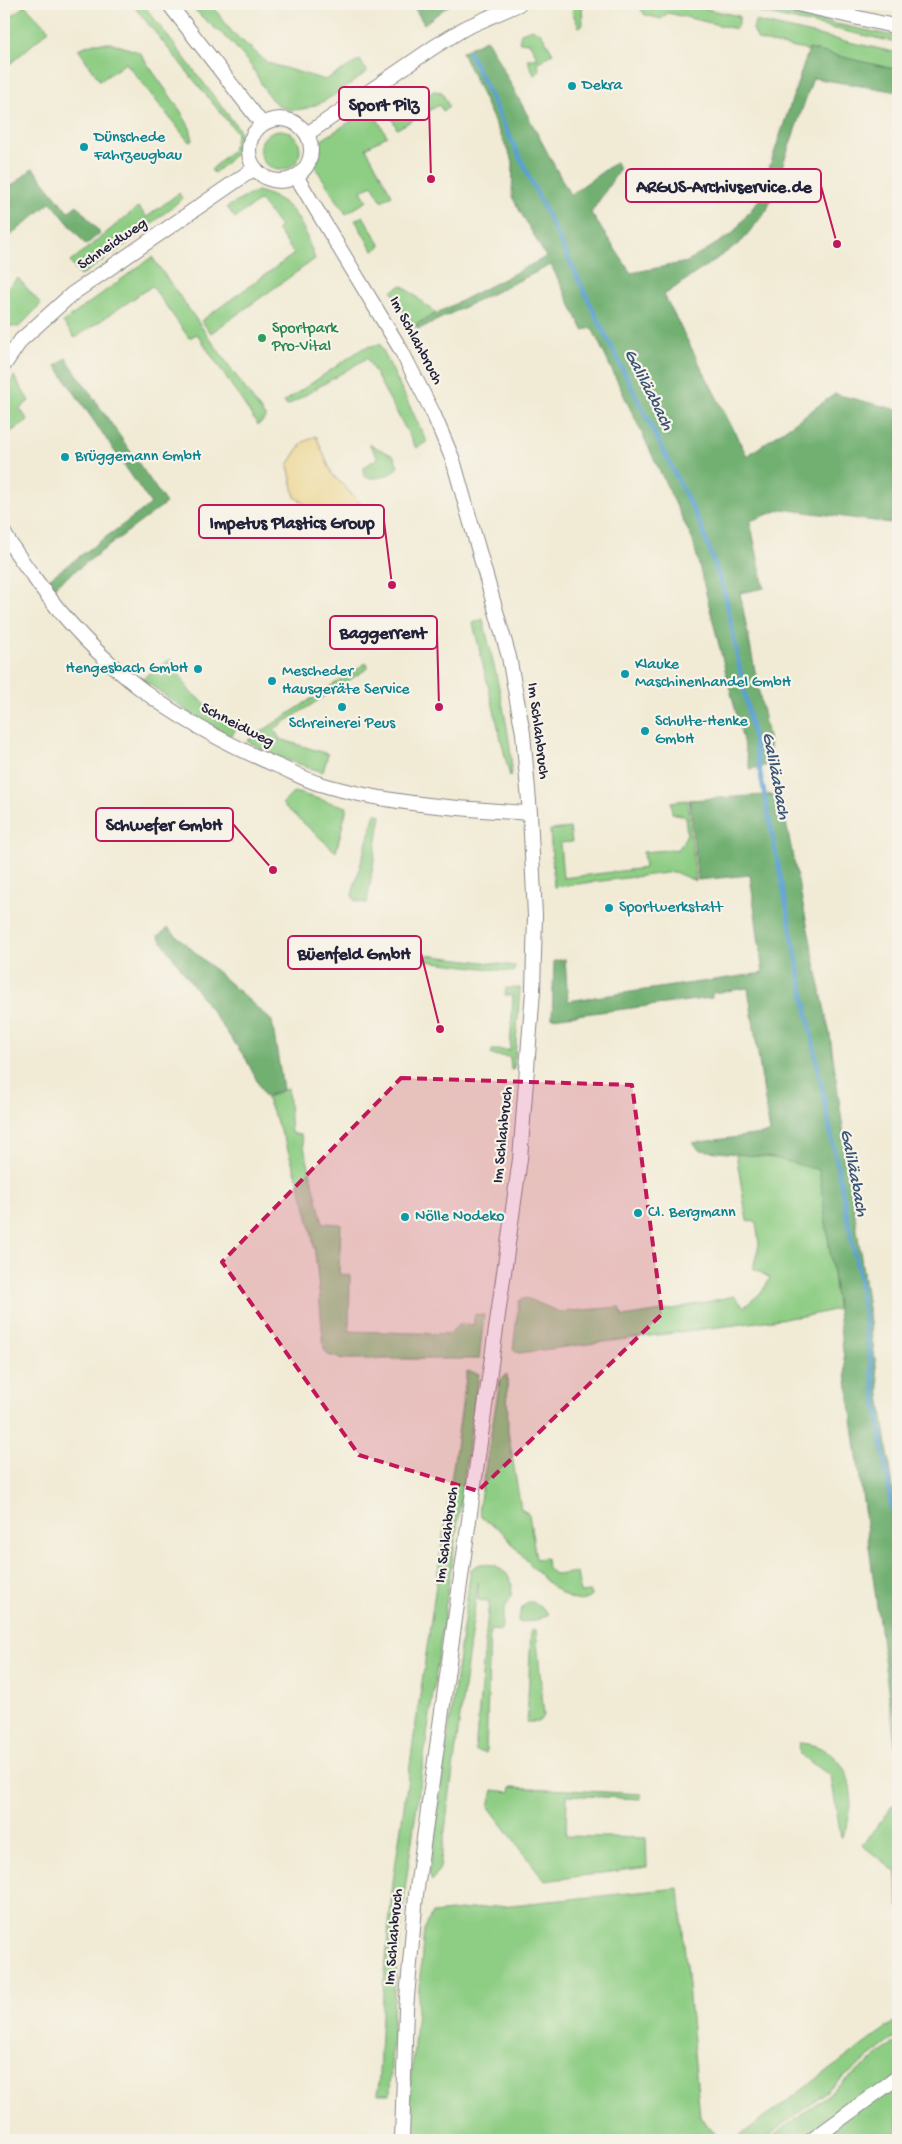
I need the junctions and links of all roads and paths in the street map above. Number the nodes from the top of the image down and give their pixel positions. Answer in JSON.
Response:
{"nodes":[{"id":1,"x":170,"y":4,"type":"edge"},
{"id":2,"x":519,"y":4,"type":"edge"},
{"id":3,"x":797,"y":4,"type":"edge"},
{"id":4,"x":898,"y":27,"type":"edge"},
{"id":5,"x":262,"y":124,"type":"junction"},
{"id":6,"x":307,"y":134,"type":"junction"},
{"id":7,"x":254,"y":168,"type":"junction"},
{"id":8,"x":296,"y":176,"type":"junction"},
{"id":9,"x":4,"y":365,"type":"edge"},
{"id":10,"x":4,"y":533,"type":"edge"},
{"id":11,"x":530,"y":812,"type":"junction"},
{"id":12,"x":898,"y":2077,"type":"edge"},
{"id":13,"x":402,"y":2140,"type":"edge"},
{"id":14,"x":812,"y":2140,"type":"edge"}],
"edges":[{"from":1,"to":5,"type":"street"},
{"from":2,"to":6,"type":"street"},
{"from":3,"to":4,"type":"street"},
{"from":5,"to":6,"type":"street"},
{"from":5,"to":7,"type":"street"},
{"from":6,"to":8,"type":"street"},
{"from":7,"to":8,"type":"street"},
{"from":7,"to":9,"type":"street","name":"Schneidweg"},
{"from":8,"to":11,"type":"street","name":"Im Schlahbruch"},
{"from":10,"to":11,"type":"street","name":"Schneidweg"},
{"from":11,"to":13,"type":"street","name":"Im Schlahbruch"},
{"from":12,"to":14,"type":"street"}]}
